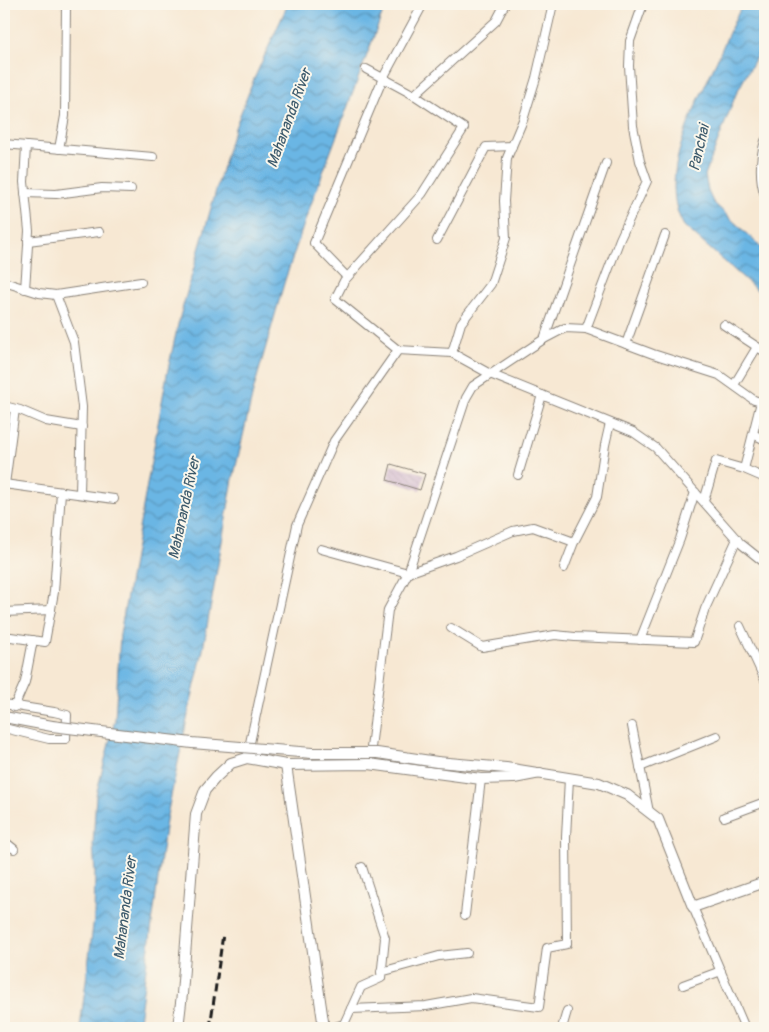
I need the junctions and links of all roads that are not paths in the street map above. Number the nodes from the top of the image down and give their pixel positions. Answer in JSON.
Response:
{"nodes":[{"id":1,"x":66,"y":4,"type":"edge"},
{"id":2,"x":423,"y":4,"type":"edge"},
{"id":3,"x":506,"y":4,"type":"edge"},
{"id":4,"x":553,"y":4,"type":"edge"},
{"id":5,"x":643,"y":4,"type":"edge"},
{"id":6,"x":366,"y":69,"type":"dead end"},
{"id":7,"x":382,"y":78,"type":"junction"},
{"id":8,"x":414,"y":95,"type":"junction"},
{"id":9,"x":765,"y":141,"type":"edge"},
{"id":10,"x":4,"y":144,"type":"edge"},
{"id":11,"x":26,"y":146,"type":"junction"},
{"id":12,"x":512,"y":146,"type":"junction"},
{"id":13,"x":59,"y":149,"type":"junction"},
{"id":14,"x":152,"y":157,"type":"dead end"},
{"id":15,"x":606,"y":163,"type":"dead end"},
{"id":16,"x":132,"y":189,"type":"dead end"},
{"id":17,"x":25,"y":193,"type":"junction"},
{"id":18,"x":765,"y":195,"type":"edge"},
{"id":19,"x":99,"y":232,"type":"dead end"},
{"id":20,"x":666,"y":235,"type":"dead end"},
{"id":21,"x":437,"y":240,"type":"dead end"},
{"id":22,"x":28,"y":241,"type":"junction"},
{"id":23,"x":347,"y":277,"type":"junction"},
{"id":24,"x":4,"y":282,"type":"edge"},
{"id":25,"x":140,"y":282,"type":"dead end"},
{"id":26,"x":25,"y":289,"type":"junction"},
{"id":27,"x":56,"y":295,"type":"junction"},
{"id":28,"x":724,"y":325,"type":"dead end"},
{"id":29,"x":586,"y":329,"type":"junction"},
{"id":30,"x":544,"y":339,"type":"junction"},
{"id":31,"x":626,"y":344,"type":"junction"},
{"id":32,"x":757,"y":347,"type":"junction"},
{"id":33,"x":398,"y":350,"type":"junction"},
{"id":34,"x":765,"y":352,"type":"edge"},
{"id":35,"x":452,"y":353,"type":"junction"},
{"id":36,"x":490,"y":374,"type":"junction"},
{"id":37,"x":734,"y":385,"type":"junction"},
{"id":38,"x":542,"y":395,"type":"junction"},
{"id":39,"x":763,"y":403,"type":"edge"},
{"id":40,"x":4,"y":406,"type":"edge"},
{"id":41,"x":15,"y":409,"type":"junction"},
{"id":42,"x":610,"y":423,"type":"junction"},
{"id":43,"x":82,"y":427,"type":"junction"},
{"id":44,"x":753,"y":434,"type":"junction"},
{"id":45,"x":765,"y":440,"type":"edge"},
{"id":46,"x":744,"y":469,"type":"junction"},
{"id":47,"x":518,"y":475,"type":"dead end"},
{"id":48,"x":765,"y":478,"type":"edge"},
{"id":49,"x":4,"y":484,"type":"edge"},
{"id":50,"x":61,"y":492,"type":"junction"},
{"id":51,"x":695,"y":492,"type":"junction"},
{"id":52,"x":80,"y":494,"type":"junction"},
{"id":53,"x":114,"y":499,"type":"dead end"},
{"id":54,"x":704,"y":501,"type":"junction"},
{"id":55,"x":736,"y":539,"type":"junction"},
{"id":56,"x":574,"y":542,"type":"junction"},
{"id":57,"x":321,"y":550,"type":"dead end"},
{"id":58,"x":765,"y":563,"type":"edge"},
{"id":59,"x":564,"y":568,"type":"dead end"},
{"id":60,"x":408,"y":573,"type":"junction"},
{"id":61,"x":51,"y":610,"type":"junction"},
{"id":62,"x":4,"y":612,"type":"edge"},
{"id":63,"x":740,"y":626,"type":"dead end"},
{"id":64,"x":451,"y":628,"type":"dead end"},
{"id":65,"x":4,"y":636,"type":"edge"},
{"id":66,"x":33,"y":640,"type":"junction"},
{"id":67,"x":640,"y":640,"type":"junction"},
{"id":68,"x":765,"y":680,"type":"edge"},
{"id":69,"x":4,"y":704,"type":"edge"},
{"id":70,"x":14,"y":707,"type":"junction"},
{"id":71,"x":4,"y":717,"type":"edge"},
{"id":72,"x":632,"y":726,"type":"dead end"},
{"id":73,"x":4,"y":728,"type":"edge"},
{"id":74,"x":717,"y":736,"type":"dead end"},
{"id":75,"x":246,"y":758,"type":"junction"},
{"id":76,"x":368,"y":764,"type":"junction"},
{"id":77,"x":286,"y":765,"type":"junction"},
{"id":78,"x":640,"y":767,"type":"junction"},
{"id":79,"x":540,"y":773,"type":"junction"},
{"id":80,"x":569,"y":778,"type":"junction"},
{"id":81,"x":481,"y":779,"type":"junction"},
{"id":82,"x":765,"y":802,"type":"edge"},
{"id":83,"x":649,"y":812,"type":"junction"},
{"id":84,"x":724,"y":817,"type":"dead end"},
{"id":85,"x":4,"y":841,"type":"edge"},
{"id":86,"x":14,"y":849,"type":"dead end"},
{"id":87,"x":362,"y":866,"type":"dead end"},
{"id":88,"x":765,"y":882,"type":"edge"},
{"id":89,"x":693,"y":907,"type":"junction"},
{"id":90,"x":465,"y":916,"type":"dead end"},
{"id":91,"x":468,"y":954,"type":"dead end"},
{"id":92,"x":721,"y":971,"type":"junction"},
{"id":93,"x":382,"y":972,"type":"junction"},
{"id":94,"x":683,"y":985,"type":"dead end"},
{"id":95,"x":351,"y":1009,"type":"junction"},
{"id":96,"x":567,"y":1011,"type":"dead end"},
{"id":97,"x":178,"y":1028,"type":"edge"},
{"id":98,"x":324,"y":1028,"type":"edge"},
{"id":99,"x":332,"y":1028,"type":"edge"},
{"id":100,"x":562,"y":1028,"type":"edge"},
{"id":101,"x":745,"y":1028,"type":"edge"}],
"edges":[{"from":1,"to":13,"type":"street"},
{"from":2,"to":7,"type":"street"},
{"from":3,"to":8,"type":"street"},
{"from":4,"to":12,"type":"street"},
{"from":5,"to":29,"type":"street"},
{"from":6,"to":7,"type":"street"},
{"from":7,"to":8,"type":"street"},
{"from":7,"to":23,"type":"street"},
{"from":8,"to":23,"type":"street"},
{"from":9,"to":18,"type":"street"},
{"from":10,"to":11,"type":"street"},
{"from":11,"to":13,"type":"street"},
{"from":11,"to":17,"type":"street"},
{"from":12,"to":21,"type":"street"},
{"from":12,"to":35,"type":"street"},
{"from":13,"to":14,"type":"street"},
{"from":15,"to":30,"type":"street"},
{"from":16,"to":17,"type":"street"},
{"from":17,"to":22,"type":"street"},
{"from":19,"to":22,"type":"street"},
{"from":20,"to":31,"type":"street"},
{"from":22,"to":26,"type":"street"},
{"from":23,"to":33,"type":"street"},
{"from":24,"to":26,"type":"street"},
{"from":25,"to":27,"type":"street"},
{"from":26,"to":27,"type":"street"},
{"from":27,"to":43,"type":"street"},
{"from":28,"to":32,"type":"street"},
{"from":29,"to":30,"type":"street"},
{"from":29,"to":31,"type":"street"},
{"from":30,"to":36,"type":"street"},
{"from":31,"to":37,"type":"street"},
{"from":32,"to":34,"type":"street"},
{"from":32,"to":37,"type":"street"},
{"from":33,"to":35,"type":"street"},
{"from":33,"to":75,"type":"street"},
{"from":35,"to":36,"type":"street"},
{"from":36,"to":38,"type":"street"},
{"from":36,"to":60,"type":"street"},
{"from":37,"to":39,"type":"street"},
{"from":38,"to":42,"type":"street"},
{"from":38,"to":47,"type":"street"},
{"from":39,"to":44,"type":"street"},
{"from":40,"to":41,"type":"street"},
{"from":41,"to":43,"type":"street"},
{"from":41,"to":49,"type":"street"},
{"from":42,"to":51,"type":"street"},
{"from":42,"to":56,"type":"street"},
{"from":43,"to":52,"type":"street"},
{"from":44,"to":45,"type":"street"},
{"from":44,"to":46,"type":"street"},
{"from":46,"to":48,"type":"street"},
{"from":46,"to":54,"type":"street"},
{"from":49,"to":50,"type":"street"},
{"from":50,"to":52,"type":"street"},
{"from":50,"to":61,"type":"street"},
{"from":51,"to":54,"type":"street"},
{"from":51,"to":67,"type":"street"},
{"from":52,"to":53,"type":"street"},
{"from":54,"to":55,"type":"street"},
{"from":55,"to":58,"type":"street"},
{"from":55,"to":67,"type":"street"},
{"from":56,"to":59,"type":"street"},
{"from":56,"to":60,"type":"street"},
{"from":57,"to":60,"type":"street"},
{"from":60,"to":76,"type":"street"},
{"from":61,"to":62,"type":"street"},
{"from":61,"to":66,"type":"street"},
{"from":63,"to":68,"type":"street"},
{"from":64,"to":67,"type":"street"},
{"from":65,"to":66,"type":"street"},
{"from":66,"to":70,"type":"street"},
{"from":69,"to":70,"type":"street"},
{"from":70,"to":73,"type":"street"},
{"from":71,"to":79,"type":"street","bridge":true},
{"from":72,"to":78,"type":"street"},
{"from":74,"to":78,"type":"street"},
{"from":75,"to":77,"type":"street"},
{"from":75,"to":97,"type":"street"},
{"from":76,"to":77,"type":"street"},
{"from":76,"to":81,"type":"street"},
{"from":77,"to":98,"type":"street"},
{"from":78,"to":83,"type":"street"},
{"from":79,"to":80,"type":"street"},
{"from":79,"to":81,"type":"street"},
{"from":80,"to":83,"type":"street"},
{"from":80,"to":95,"type":"street"},
{"from":81,"to":90,"type":"street"},
{"from":82,"to":84,"type":"street"},
{"from":83,"to":89,"type":"street"},
{"from":85,"to":86,"type":"street"},
{"from":87,"to":93,"type":"street"},
{"from":88,"to":89,"type":"street"},
{"from":89,"to":92,"type":"street"},
{"from":91,"to":93,"type":"street"},
{"from":92,"to":94,"type":"street"},
{"from":92,"to":101,"type":"street"},
{"from":93,"to":95,"type":"street"},
{"from":95,"to":99,"type":"street"},
{"from":96,"to":100,"type":"street"}]}
